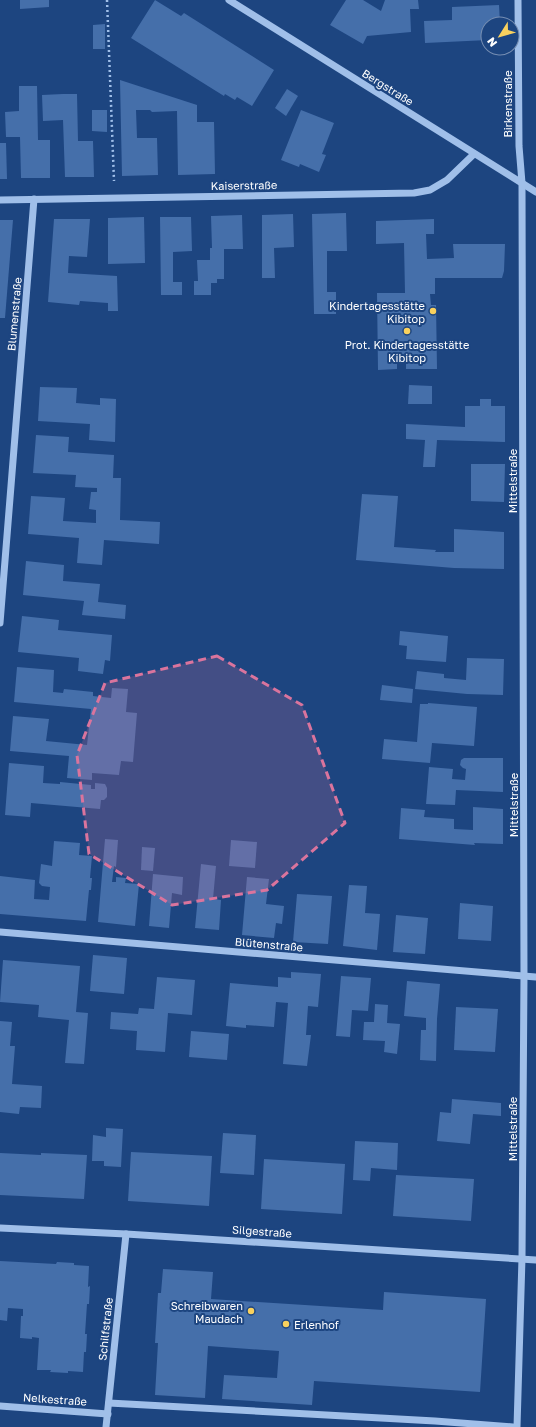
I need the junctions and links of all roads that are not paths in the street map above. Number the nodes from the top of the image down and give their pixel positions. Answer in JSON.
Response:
{"nodes":[{"id":1,"x":229,"y":0,"type":"edge"},
{"id":2,"x":518,"y":0,"type":"edge"},
{"id":3,"x":474,"y":154,"type":"junction"},
{"id":4,"x":522,"y":183,"type":"junction"},
{"id":5,"x":536,"y":192,"type":"edge"},
{"id":6,"x":34,"y":199,"type":"junction"},
{"id":7,"x":0,"y":200,"type":"edge"},
{"id":8,"x":0,"y":623,"type":"edge"},
{"id":9,"x":0,"y":932,"type":"edge"},
{"id":10,"x":524,"y":976,"type":"junction"},
{"id":11,"x":536,"y":977,"type":"edge"},
{"id":12,"x":0,"y":1228,"type":"edge"},
{"id":13,"x":126,"y":1234,"type":"junction"},
{"id":14,"x":522,"y":1258,"type":"junction"},
{"id":15,"x":536,"y":1260,"type":"edge"},
{"id":16,"x":109,"y":1403,"type":"junction"},
{"id":17,"x":0,"y":1406,"type":"edge"},
{"id":18,"x":108,"y":1414,"type":"junction"},
{"id":19,"x":106,"y":1427,"type":"edge"},
{"id":20,"x":513,"y":1427,"type":"edge"},
{"id":21,"x":517,"y":1427,"type":"edge"}],
"edges":[{"from":1,"to":3,"type":"street","name":"Bergstraße"},
{"from":2,"to":4,"type":"street","name":"Birkenstraße"},
{"from":3,"to":4,"type":"street","name":"Bergstraße"},
{"from":3,"to":6,"type":"street","name":"Kaiserstraße"},
{"from":4,"to":5,"type":"street","name":"Bergstraße"},
{"from":4,"to":10,"type":"street","name":"Mittelstraße"},
{"from":6,"to":7,"type":"street","name":"Kaiserstraße"},
{"from":6,"to":8,"type":"street","name":"Blumenstraße"},
{"from":9,"to":10,"type":"street","name":"Blütenstraße"},
{"from":10,"to":11,"type":"street","name":"Blütenstraße"},
{"from":10,"to":14,"type":"street","name":"Mittelstraße"},
{"from":12,"to":13,"type":"street","name":"Silgestraße"},
{"from":13,"to":14,"type":"street","name":"Silgestraße"},
{"from":13,"to":16,"type":"street","name":"Schilfstraße"},
{"from":14,"to":15,"type":"street","name":"Silgestraße"},
{"from":14,"to":21,"type":"street","name":"Mittelstraße"},
{"from":16,"to":18,"type":"street","name":"Schilfstraße"},
{"from":16,"to":20,"type":"street"},
{"from":17,"to":18,"type":"street","name":"Nelkestraße"},
{"from":18,"to":19,"type":"street","name":"Schilfstraße"}]}
